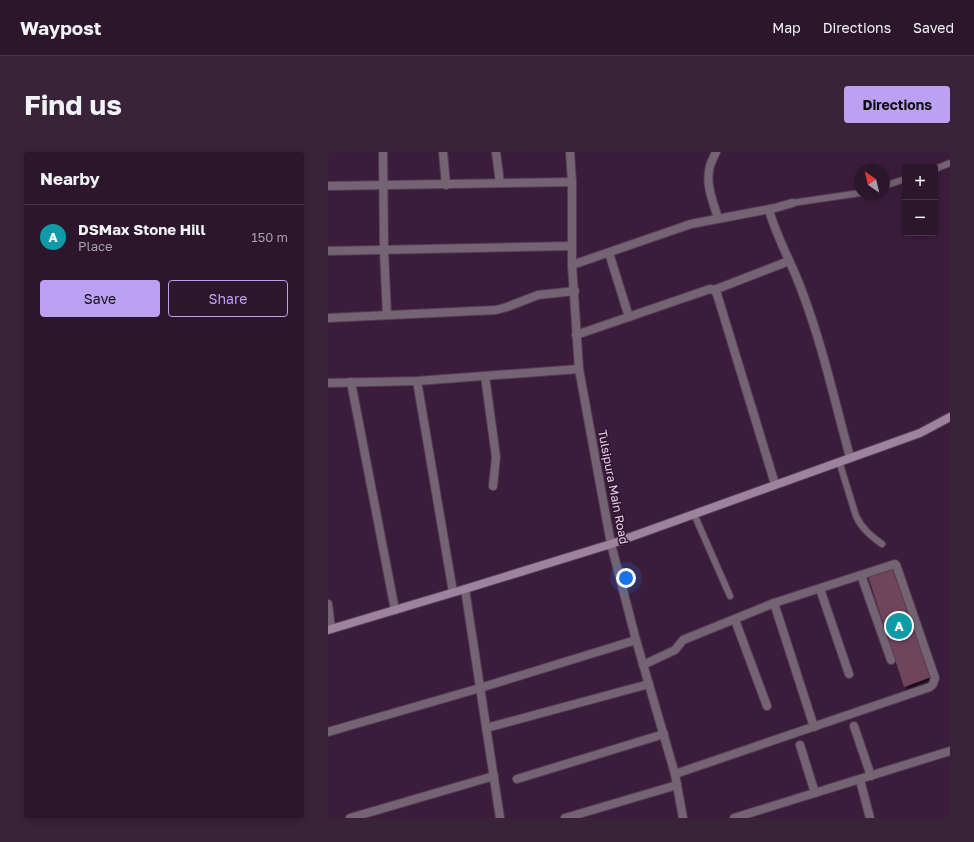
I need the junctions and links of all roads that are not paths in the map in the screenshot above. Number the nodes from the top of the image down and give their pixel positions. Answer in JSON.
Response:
{"nodes":[{"id":1,"x":383,"y":152,"type":"edge"},
{"id":2,"x":443,"y":152,"type":"edge"},
{"id":3,"x":496,"y":152,"type":"edge"},
{"id":4,"x":570,"y":152,"type":"edge"},
{"id":5,"x":716,"y":152,"type":"edge"},
{"id":6,"x":950,"y":163,"type":"edge"},
{"id":7,"x":938,"y":168,"type":"edge"},
{"id":8,"x":902,"y":180,"type":"edge"},
{"id":9,"x":572,"y":182,"type":"junction"},
{"id":10,"x":500,"y":183,"type":"junction"},
{"id":11,"x":890,"y":184,"type":"edge"},
{"id":12,"x":446,"y":185,"type":"junction"},
{"id":13,"x":328,"y":186,"type":"edge"},
{"id":14,"x":384,"y":186,"type":"junction"},
{"id":15,"x":854,"y":194,"type":"edge"},
{"id":16,"x":792,"y":203,"type":"joint"},
{"id":17,"x":769,"y":210,"type":"junction"},
{"id":18,"x":718,"y":218,"type":"junction"},
{"id":19,"x":572,"y":246,"type":"junction"},
{"id":20,"x":328,"y":251,"type":"edge"},
{"id":21,"x":384,"y":251,"type":"junction"},
{"id":22,"x":609,"y":253,"type":"junction"},
{"id":23,"x":789,"y":261,"type":"junction"},
{"id":24,"x":572,"y":265,"type":"junction"},
{"id":25,"x":714,"y":290,"type":"junction"},
{"id":26,"x":575,"y":291,"type":"junction"},
{"id":27,"x":387,"y":315,"type":"junction"},
{"id":28,"x":629,"y":317,"type":"junction"},
{"id":29,"x":328,"y":318,"type":"edge"},
{"id":30,"x":576,"y":335,"type":"junction"},
{"id":31,"x":579,"y":369,"type":"junction"},
{"id":32,"x":485,"y":376,"type":"junction"},
{"id":33,"x":417,"y":381,"type":"junction"},
{"id":34,"x":351,"y":382,"type":"junction"},
{"id":35,"x":328,"y":383,"type":"edge"},
{"id":36,"x":950,"y":417,"type":"edge"},
{"id":37,"x":850,"y":457,"type":"junction"},
{"id":38,"x":839,"y":461,"type":"junction"},
{"id":39,"x":775,"y":484,"type":"junction"},
{"id":40,"x":494,"y":486,"type":"dead end"},
{"id":41,"x":694,"y":514,"type":"junction"},
{"id":42,"x":611,"y":544,"type":"junction"},
{"id":43,"x":882,"y":544,"type":"dead end"},
{"id":44,"x":861,"y":575,"type":"junction"},
{"id":45,"x":820,"y":589,"type":"junction"},
{"id":46,"x":465,"y":590,"type":"junction"},
{"id":47,"x":453,"y":592,"type":"junction"},
{"id":48,"x":730,"y":596,"type":"dead end"},
{"id":49,"x":328,"y":604,"type":"edge"},
{"id":50,"x":774,"y":604,"type":"junction"},
{"id":51,"x":395,"y":610,"type":"junction"},
{"id":52,"x":735,"y":620,"type":"junction"},
{"id":53,"x":330,"y":630,"type":"edge"},
{"id":54,"x":636,"y":640,"type":"junction"},
{"id":55,"x":891,"y":660,"type":"dead end"},
{"id":56,"x":643,"y":665,"type":"junction"},
{"id":57,"x":849,"y":674,"type":"dead end"},
{"id":58,"x":649,"y":684,"type":"junction"},
{"id":59,"x":480,"y":688,"type":"junction"},
{"id":60,"x":767,"y":706,"type":"dead end"},
{"id":61,"x":854,"y":726,"type":"dead end"},
{"id":62,"x":814,"y":727,"type":"junction"},
{"id":63,"x":486,"y":728,"type":"junction"},
{"id":64,"x":328,"y":732,"type":"edge"},
{"id":65,"x":664,"y":734,"type":"junction"},
{"id":66,"x":800,"y":745,"type":"dead end"},
{"id":67,"x":950,"y":751,"type":"edge"},
{"id":68,"x":675,"y":774,"type":"junction"},
{"id":69,"x":494,"y":776,"type":"junction"},
{"id":70,"x":871,"y":776,"type":"junction"},
{"id":71,"x":517,"y":779,"type":"dead end"},
{"id":72,"x":860,"y":780,"type":"junction"},
{"id":73,"x":677,"y":785,"type":"junction"},
{"id":74,"x":815,"y":794,"type":"junction"},
{"id":75,"x":350,"y":818,"type":"edge"},
{"id":76,"x":500,"y":818,"type":"edge"},
{"id":77,"x":565,"y":818,"type":"edge"},
{"id":78,"x":683,"y":818,"type":"edge"},
{"id":79,"x":734,"y":818,"type":"edge"},
{"id":80,"x":870,"y":818,"type":"edge"}],
"edges":[{"from":1,"to":14,"type":"street"},
{"from":2,"to":12,"type":"street"},
{"from":3,"to":10,"type":"street"},
{"from":4,"to":9,"type":"street","name":"Tulsipura Main Road"},
{"from":5,"to":18,"type":"street"},
{"from":6,"to":7,"type":"lane"},
{"from":8,"to":11,"type":"lane"},
{"from":9,"to":10,"type":"street"},
{"from":9,"to":19,"type":"street","name":"Tulsipura Main Road"},
{"from":10,"to":12,"type":"street"},
{"from":12,"to":14,"type":"street"},
{"from":13,"to":14,"type":"street"},
{"from":14,"to":21,"type":"street"},
{"from":15,"to":16,"type":"lane"},
{"from":16,"to":17,"type":"street"},
{"from":17,"to":18,"type":"street"},
{"from":17,"to":23,"type":"street"},
{"from":18,"to":22,"type":"street"},
{"from":19,"to":21,"type":"street"},
{"from":19,"to":24,"type":"street","name":"Tulsipura Main Road"},
{"from":20,"to":21,"type":"street"},
{"from":21,"to":27,"type":"street"},
{"from":22,"to":24,"type":"street"},
{"from":22,"to":28,"type":"street"},
{"from":23,"to":25,"type":"street"},
{"from":23,"to":37,"type":"street"},
{"from":24,"to":26,"type":"street","name":"Tulsipura Main Road"},
{"from":25,"to":28,"type":"street"},
{"from":25,"to":39,"type":"street"},
{"from":26,"to":27,"type":"street"},
{"from":26,"to":30,"type":"street","name":"Tulsipura Main Road"},
{"from":27,"to":29,"type":"street"},
{"from":28,"to":30,"type":"street"},
{"from":30,"to":31,"type":"street","name":"Tulsipura Main Road"},
{"from":31,"to":32,"type":"street"},
{"from":31,"to":42,"type":"street","name":"Tulsipura Main Road"},
{"from":32,"to":33,"type":"street"},
{"from":32,"to":40,"type":"street"},
{"from":33,"to":34,"type":"street"},
{"from":33,"to":47,"type":"street"},
{"from":34,"to":35,"type":"street"},
{"from":34,"to":51,"type":"street"},
{"from":36,"to":37,"type":"main road"},
{"from":37,"to":38,"type":"main road"},
{"from":38,"to":39,"type":"main road"},
{"from":38,"to":43,"type":"lane"},
{"from":39,"to":41,"type":"main road"},
{"from":41,"to":42,"type":"main road"},
{"from":41,"to":48,"type":"lane"},
{"from":42,"to":46,"type":"main road"},
{"from":42,"to":54,"type":"street","name":"Tulsipura Main Road"},
{"from":44,"to":45,"type":"street"},
{"from":44,"to":55,"type":"street"},
{"from":44,"to":62,"type":"street"},
{"from":45,"to":50,"type":"street"},
{"from":45,"to":57,"type":"street"},
{"from":46,"to":47,"type":"main road"},
{"from":46,"to":59,"type":"street"},
{"from":47,"to":51,"type":"main road"},
{"from":49,"to":53,"type":"street"},
{"from":50,"to":52,"type":"street"},
{"from":50,"to":62,"type":"street"},
{"from":51,"to":53,"type":"main road"},
{"from":52,"to":56,"type":"street"},
{"from":52,"to":60,"type":"street"},
{"from":54,"to":56,"type":"street","name":"Tulsipura Main Road"},
{"from":54,"to":59,"type":"street"},
{"from":56,"to":58,"type":"street","name":"Tulsipura Main Road"},
{"from":58,"to":63,"type":"street"},
{"from":58,"to":65,"type":"street","name":"Tulsipura Main Road"},
{"from":59,"to":63,"type":"street"},
{"from":59,"to":64,"type":"street"},
{"from":61,"to":70,"type":"street"},
{"from":62,"to":68,"type":"street"},
{"from":63,"to":69,"type":"street"},
{"from":65,"to":68,"type":"street","name":"Tulsipura Main Road"},
{"from":65,"to":71,"type":"street"},
{"from":66,"to":74,"type":"street"},
{"from":67,"to":70,"type":"street"},
{"from":68,"to":73,"type":"street","name":"Tulsipura Main Road"},
{"from":69,"to":75,"type":"street"},
{"from":69,"to":76,"type":"street"},
{"from":70,"to":72,"type":"street"},
{"from":72,"to":74,"type":"street"},
{"from":72,"to":80,"type":"street"},
{"from":73,"to":77,"type":"street"},
{"from":73,"to":78,"type":"street","name":"Tulsipura Main Road"},
{"from":74,"to":79,"type":"street"}]}
